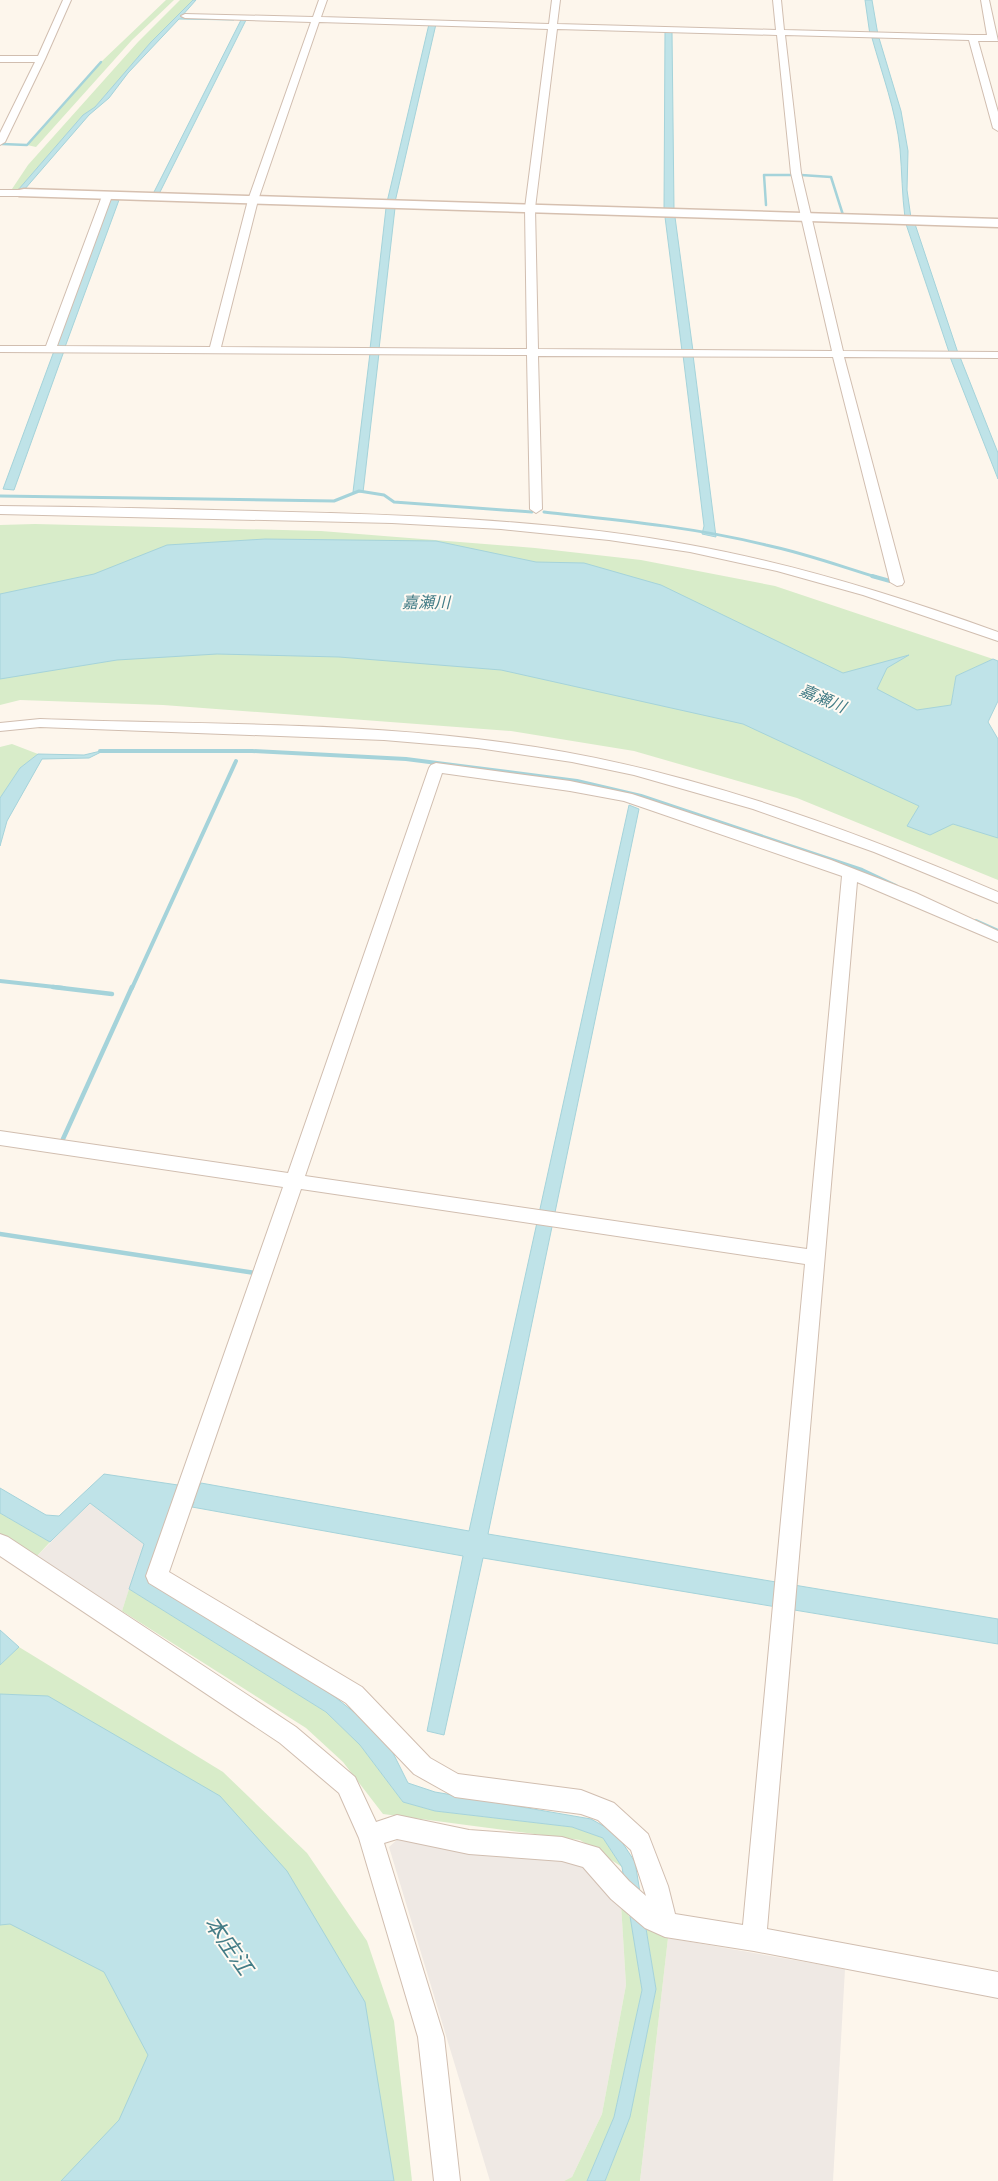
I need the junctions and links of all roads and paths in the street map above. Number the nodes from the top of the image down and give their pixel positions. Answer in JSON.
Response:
{"nodes":[{"id":1,"x":67,"y":0,"type":"edge"},
{"id":2,"x":323,"y":0,"type":"edge"},
{"id":3,"x":556,"y":0,"type":"edge"},
{"id":4,"x":777,"y":0,"type":"edge"},
{"id":5,"x":985,"y":0,"type":"edge"},
{"id":6,"x":185,"y":16,"type":"dead end"},
{"id":7,"x":316,"y":20,"type":"junction"},
{"id":8,"x":553,"y":27,"type":"junction"},
{"id":9,"x":780,"y":33,"type":"junction"},
{"id":10,"x":974,"y":38,"type":"junction"},
{"id":11,"x":995,"y":38,"type":"edge"},
{"id":12,"x":0,"y":59,"type":"edge"},
{"id":13,"x":41,"y":59,"type":"junction"},
{"id":14,"x":998,"y":128,"type":"edge"},
{"id":15,"x":0,"y":142,"type":"edge"},
{"id":16,"x":0,"y":193,"type":"edge"},
{"id":17,"x":24,"y":193,"type":"joint"},
{"id":18,"x":107,"y":196,"type":"junction"},
{"id":19,"x":254,"y":200,"type":"junction"},
{"id":20,"x":530,"y":208,"type":"junction"},
{"id":21,"x":806,"y":217,"type":"junction"},
{"id":22,"x":998,"y":223,"type":"edge"},
{"id":23,"x":0,"y":349,"type":"edge"},
{"id":24,"x":50,"y":349,"type":"junction"},
{"id":25,"x":214,"y":350,"type":"junction"},
{"id":26,"x":532,"y":352,"type":"junction"},
{"id":27,"x":838,"y":354,"type":"junction"},
{"id":28,"x":998,"y":355,"type":"edge"},
{"id":29,"x":0,"y":510,"type":"edge"},
{"id":30,"x":536,"y":510,"type":"dead end"},
{"id":31,"x":897,"y":582,"type":"dead end"},
{"id":32,"x":998,"y":637,"type":"edge"},
{"id":33,"x":0,"y":727,"type":"edge"},
{"id":34,"x":850,"y":875,"type":"junction"},
{"id":35,"x":998,"y":898,"type":"edge"},
{"id":36,"x":998,"y":937,"type":"edge"},
{"id":37,"x":0,"y":1138,"type":"edge"},
{"id":38,"x":295,"y":1181,"type":"junction"},
{"id":39,"x":816,"y":1258,"type":"junction"},
{"id":40,"x":0,"y":1544,"type":"edge"},
{"id":41,"x":370,"y":1836,"type":"junction"},
{"id":42,"x":660,"y":1922,"type":"junction"},
{"id":43,"x":754,"y":1939,"type":"junction"},
{"id":44,"x":998,"y":1985,"type":"edge"},
{"id":45,"x":447,"y":2181,"type":"edge"}],
"edges":[{"from":1,"to":13,"type":"street"},
{"from":2,"to":7,"type":"street"},
{"from":3,"to":8,"type":"street"},
{"from":4,"to":9,"type":"street"},
{"from":5,"to":11,"type":"street"},
{"from":6,"to":7,"type":"street"},
{"from":7,"to":8,"type":"street"},
{"from":7,"to":19,"type":"street"},
{"from":8,"to":9,"type":"street"},
{"from":8,"to":20,"type":"street"},
{"from":9,"to":10,"type":"street"},
{"from":9,"to":21,"type":"street"},
{"from":10,"to":11,"type":"street"},
{"from":10,"to":14,"type":"street"},
{"from":12,"to":13,"type":"street"},
{"from":13,"to":15,"type":"street"},
{"from":16,"to":17,"type":"street"},
{"from":17,"to":18,"type":"street"},
{"from":18,"to":19,"type":"street"},
{"from":18,"to":24,"type":"street"},
{"from":19,"to":20,"type":"street"},
{"from":19,"to":25,"type":"street"},
{"from":20,"to":21,"type":"street"},
{"from":20,"to":26,"type":"street"},
{"from":21,"to":22,"type":"street"},
{"from":21,"to":27,"type":"street"},
{"from":23,"to":24,"type":"street"},
{"from":24,"to":25,"type":"street"},
{"from":25,"to":26,"type":"street"},
{"from":26,"to":27,"type":"street"},
{"from":26,"to":30,"type":"street"},
{"from":27,"to":28,"type":"street"},
{"from":27,"to":31,"type":"street"},
{"from":29,"to":32,"type":"street"},
{"from":33,"to":35,"type":"street"},
{"from":34,"to":36,"type":"street"},
{"from":34,"to":38,"type":"street"},
{"from":34,"to":39,"type":"street"},
{"from":37,"to":38,"type":"street"},
{"from":38,"to":39,"type":"street"},
{"from":38,"to":42,"type":"street"},
{"from":39,"to":43,"type":"street"},
{"from":40,"to":41,"type":"street"},
{"from":41,"to":42,"type":"street"},
{"from":41,"to":45,"type":"street"},
{"from":42,"to":43,"type":"street"},
{"from":43,"to":44,"type":"street"}]}
